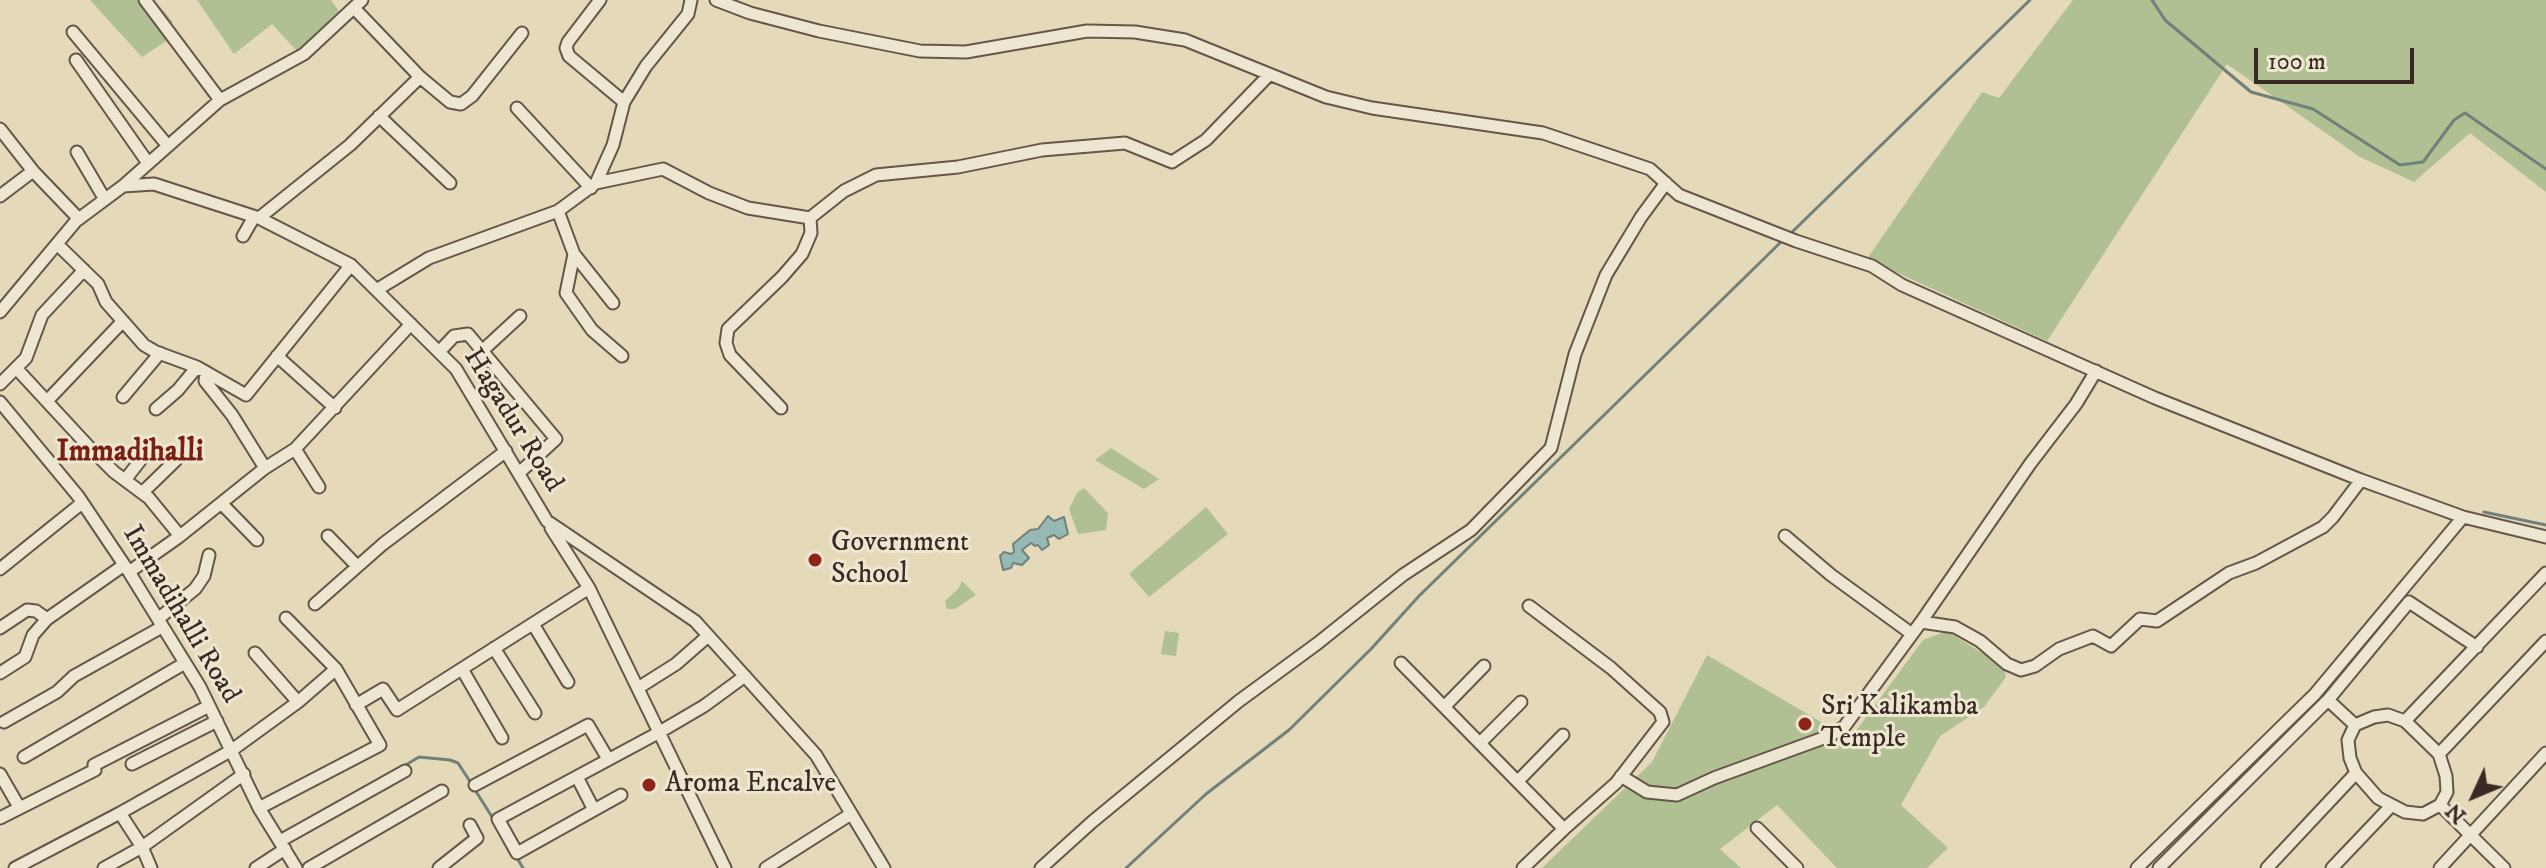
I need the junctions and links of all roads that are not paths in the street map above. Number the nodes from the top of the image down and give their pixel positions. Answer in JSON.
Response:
{"nodes":[{"id":1,"x":145,"y":0,"type":"edge"},
{"id":2,"x":600,"y":0,"type":"edge"},
{"id":3,"x":691,"y":0,"type":"edge"},
{"id":4,"x":716,"y":0,"type":"edge"},
{"id":5,"x":358,"y":4,"type":"edge"},
{"id":6,"x":73,"y":32,"type":"dead end"},
{"id":7,"x":522,"y":33,"type":"dead end"},
{"id":8,"x":76,"y":60,"type":"dead end"},
{"id":9,"x":1268,"y":76,"type":"junction"},
{"id":10,"x":420,"y":77,"type":"junction"},
{"id":11,"x":220,"y":100,"type":"junction"},
{"id":12,"x":624,"y":102,"type":"junction"},
{"id":13,"x":517,"y":108,"type":"dead end"},
{"id":14,"x":379,"y":116,"type":"junction"},
{"id":15,"x":0,"y":129,"type":"edge"},
{"id":16,"x":168,"y":146,"type":"junction"},
{"id":17,"x":77,"y":152,"type":"dead end"},
{"id":18,"x":148,"y":163,"type":"junction"},
{"id":19,"x":33,"y":171,"type":"junction"},
{"id":20,"x":450,"y":183,"type":"dead end"},
{"id":21,"x":1666,"y":183,"type":"junction"},
{"id":22,"x":594,"y":185,"type":"junction"},
{"id":23,"x":123,"y":186,"type":"junction"},
{"id":24,"x":0,"y":196,"type":"edge"},
{"id":25,"x":104,"y":198,"type":"junction"},
{"id":26,"x":558,"y":211,"type":"junction"},
{"id":27,"x":256,"y":218,"type":"junction"},
{"id":28,"x":810,"y":218,"type":"junction"},
{"id":29,"x":79,"y":219,"type":"junction"},
{"id":30,"x":243,"y":236,"type":"dead end"},
{"id":31,"x":57,"y":244,"type":"junction"},
{"id":32,"x":574,"y":254,"type":"junction"},
{"id":33,"x":351,"y":265,"type":"junction"},
{"id":34,"x":84,"y":270,"type":"junction"},
{"id":35,"x":378,"y":289,"type":"junction"},
{"id":36,"x":613,"y":303,"type":"dead end"},
{"id":37,"x":0,"y":312,"type":"edge"},
{"id":38,"x":520,"y":316,"type":"dead end"},
{"id":39,"x":123,"y":321,"type":"junction"},
{"id":40,"x":411,"y":324,"type":"junction"},
{"id":41,"x":482,"y":351,"type":"junction"},
{"id":42,"x":439,"y":352,"type":"junction"},
{"id":43,"x":160,"y":353,"type":"junction"},
{"id":44,"x":277,"y":356,"type":"junction"},
{"id":45,"x":622,"y":356,"type":"dead end"},
{"id":46,"x":16,"y":368,"type":"junction"},
{"id":47,"x":202,"y":370,"type":"junction"},
{"id":48,"x":2096,"y":371,"type":"junction"},
{"id":49,"x":0,"y":384,"type":"edge"},
{"id":50,"x":123,"y":397,"type":"dead end"},
{"id":51,"x":47,"y":401,"type":"junction"},
{"id":52,"x":0,"y":402,"type":"edge"},
{"id":53,"x":335,"y":408,"type":"junction"},
{"id":54,"x":781,"y":408,"type":"dead end"},
{"id":55,"x":156,"y":409,"type":"dead end"},
{"id":56,"x":295,"y":449,"type":"junction"},
{"id":57,"x":506,"y":451,"type":"junction"},
{"id":58,"x":146,"y":453,"type":"dead end"},
{"id":59,"x":176,"y":460,"type":"dead end"},
{"id":60,"x":265,"y":468,"type":"junction"},
{"id":61,"x":519,"y":473,"type":"junction"},
{"id":62,"x":125,"y":480,"type":"junction"},
{"id":63,"x":2361,"y":480,"type":"junction"},
{"id":64,"x":319,"y":487,"type":"dead end"},
{"id":65,"x":142,"y":493,"type":"junction"},
{"id":66,"x":82,"y":503,"type":"junction"},
{"id":67,"x":222,"y":504,"type":"junction"},
{"id":68,"x":2463,"y":517,"type":"junction"},
{"id":69,"x":547,"y":521,"type":"junction"},
{"id":70,"x":180,"y":536,"type":"junction"},
{"id":71,"x":328,"y":536,"type":"dead end"},
{"id":72,"x":1785,"y":536,"type":"dead end"},
{"id":73,"x":2546,"y":537,"type":"edge"},
{"id":74,"x":257,"y":540,"type":"dead end"},
{"id":75,"x":209,"y":555,"type":"dead end"},
{"id":76,"x":357,"y":566,"type":"junction"},
{"id":77,"x":126,"y":568,"type":"junction"},
{"id":78,"x":0,"y":569,"type":"edge"},
{"id":79,"x":2546,"y":573,"type":"edge"},
{"id":80,"x":589,"y":588,"type":"junction"},
{"id":81,"x":315,"y":604,"type":"dead end"},
{"id":82,"x":1529,"y":606,"type":"dead end"},
{"id":83,"x":286,"y":618,"type":"dead end"},
{"id":84,"x":47,"y":619,"type":"junction"},
{"id":85,"x":1921,"y":622,"type":"junction"},
{"id":86,"x":160,"y":623,"type":"junction"},
{"id":87,"x":533,"y":624,"type":"junction"},
{"id":88,"x":0,"y":628,"type":"edge"},
{"id":89,"x":1912,"y":634,"type":"junction"},
{"id":90,"x":708,"y":636,"type":"junction"},
{"id":91,"x":2546,"y":641,"type":"edge"},
{"id":92,"x":2477,"y":647,"type":"junction"},
{"id":93,"x":494,"y":648,"type":"junction"},
{"id":94,"x":255,"y":653,"type":"dead end"},
{"id":95,"x":185,"y":663,"type":"junction"},
{"id":96,"x":1401,"y":663,"type":"dead end"},
{"id":97,"x":1484,"y":666,"type":"dead end"},
{"id":98,"x":336,"y":669,"type":"junction"},
{"id":99,"x":462,"y":669,"type":"junction"},
{"id":100,"x":0,"y":673,"type":"edge"},
{"id":101,"x":745,"y":676,"type":"junction"},
{"id":102,"x":568,"y":682,"type":"dead end"},
{"id":103,"x":638,"y":688,"type":"junction"},
{"id":104,"x":2328,"y":700,"type":"junction"},
{"id":105,"x":298,"y":702,"type":"junction"},
{"id":106,"x":1521,"y":702,"type":"dead end"},
{"id":107,"x":356,"y":705,"type":"junction"},
{"id":108,"x":209,"y":706,"type":"junction"},
{"id":109,"x":1445,"y":706,"type":"junction"},
{"id":110,"x":535,"y":713,"type":"dead end"},
{"id":111,"x":217,"y":721,"type":"junction"},
{"id":112,"x":2405,"y":721,"type":"junction"},
{"id":113,"x":4,"y":722,"type":"dead end"},
{"id":114,"x":2355,"y":725,"type":"junction"},
{"id":115,"x":658,"y":733,"type":"junction"},
{"id":116,"x":1563,"y":735,"type":"dead end"},
{"id":117,"x":502,"y":738,"type":"dead end"},
{"id":118,"x":1481,"y":742,"type":"junction"},
{"id":119,"x":232,"y":750,"type":"junction"},
{"id":120,"x":2546,"y":753,"type":"edge"},
{"id":121,"x":2439,"y":754,"type":"junction"},
{"id":122,"x":24,"y":757,"type":"dead end"},
{"id":123,"x":608,"y":759,"type":"junction"},
{"id":124,"x":132,"y":764,"type":"dead end"},
{"id":125,"x":405,"y":771,"type":"dead end"},
{"id":126,"x":2356,"y":773,"type":"junction"},
{"id":127,"x":0,"y":774,"type":"edge"},
{"id":128,"x":244,"y":774,"type":"junction"},
{"id":129,"x":1621,"y":776,"type":"junction"},
{"id":130,"x":577,"y":777,"type":"junction"},
{"id":131,"x":1519,"y":780,"type":"junction"},
{"id":132,"x":475,"y":785,"type":"dead end"},
{"id":133,"x":442,"y":791,"type":"dead end"},
{"id":134,"x":621,"y":795,"type":"dead end"},
{"id":135,"x":2440,"y":805,"type":"junction"},
{"id":136,"x":19,"y":807,"type":"junction"},
{"id":137,"x":2390,"y":807,"type":"junction"},
{"id":138,"x":259,"y":808,"type":"junction"},
{"id":139,"x":594,"y":810,"type":"junction"},
{"id":140,"x":120,"y":813,"type":"junction"},
{"id":141,"x":851,"y":814,"type":"junction"},
{"id":142,"x":0,"y":818,"type":"edge"},
{"id":143,"x":470,"y":825,"type":"dead end"},
{"id":144,"x":1757,"y":828,"type":"dead end"},
{"id":145,"x":1564,"y":829,"type":"junction"},
{"id":146,"x":2470,"y":835,"type":"junction"},
{"id":147,"x":282,"y":845,"type":"junction"},
{"id":148,"x":142,"y":847,"type":"junction"},
{"id":149,"x":15,"y":868,"type":"edge"},
{"id":150,"x":104,"y":868,"type":"edge"},
{"id":151,"x":151,"y":868,"type":"edge"},
{"id":152,"x":256,"y":868,"type":"edge"},
{"id":153,"x":296,"y":868,"type":"edge"},
{"id":154,"x":309,"y":868,"type":"edge"},
{"id":155,"x":439,"y":868,"type":"edge"},
{"id":156,"x":725,"y":868,"type":"edge"},
{"id":157,"x":766,"y":868,"type":"edge"},
{"id":158,"x":884,"y":868,"type":"edge"},
{"id":159,"x":1041,"y":868,"type":"edge"},
{"id":160,"x":1523,"y":868,"type":"edge"},
{"id":161,"x":1797,"y":868,"type":"edge"},
{"id":162,"x":2137,"y":868,"type":"edge"},
{"id":163,"x":2159,"y":868,"type":"edge"},
{"id":164,"x":2267,"y":868,"type":"edge"},
{"id":165,"x":2332,"y":868,"type":"edge"},
{"id":166,"x":2440,"y":868,"type":"edge"},
{"id":167,"x":2504,"y":868,"type":"edge"}],
"edges":[{"from":1,"to":11,"type":"street"},
{"from":2,"to":12,"type":"street"},
{"from":3,"to":12,"type":"street"},
{"from":4,"to":9,"type":"street"},
{"from":5,"to":10,"type":"street"},
{"from":5,"to":11,"type":"street"},
{"from":6,"to":16,"type":"street"},
{"from":7,"to":10,"type":"street"},
{"from":8,"to":18,"type":"street"},
{"from":9,"to":21,"type":"street"},
{"from":9,"to":28,"type":"street"},
{"from":10,"to":14,"type":"street"},
{"from":11,"to":16,"type":"street"},
{"from":12,"to":22,"type":"street"},
{"from":13,"to":22,"type":"street"},
{"from":14,"to":20,"type":"street"},
{"from":14,"to":27,"type":"street"},
{"from":15,"to":19,"type":"street"},
{"from":16,"to":18,"type":"street"},
{"from":17,"to":25,"type":"street"},
{"from":18,"to":23,"type":"street"},
{"from":19,"to":24,"type":"street"},
{"from":19,"to":29,"type":"street"},
{"from":21,"to":48,"type":"street"},
{"from":21,"to":159,"type":"street"},
{"from":22,"to":26,"type":"street"},
{"from":22,"to":28,"type":"street"},
{"from":23,"to":25,"type":"street"},
{"from":23,"to":27,"type":"street","name":"Hagadur Road"},
{"from":25,"to":29,"type":"street"},
{"from":26,"to":32,"type":"street"},
{"from":26,"to":35,"type":"street"},
{"from":27,"to":30,"type":"street"},
{"from":27,"to":33,"type":"street","name":"Hagadur Road"},
{"from":28,"to":54,"type":"street"},
{"from":29,"to":31,"type":"street"},
{"from":31,"to":34,"type":"street"},
{"from":31,"to":37,"type":"street"},
{"from":32,"to":36,"type":"street"},
{"from":32,"to":45,"type":"street"},
{"from":33,"to":35,"type":"street","name":"Hagadur Road"},
{"from":33,"to":44,"type":"street"},
{"from":34,"to":39,"type":"street"},
{"from":34,"to":46,"type":"street"},
{"from":35,"to":40,"type":"street","name":"Hagadur Road"},
{"from":38,"to":41,"type":"street"},
{"from":39,"to":43,"type":"street"},
{"from":39,"to":51,"type":"street"},
{"from":40,"to":42,"type":"street","name":"Hagadur Road"},
{"from":40,"to":53,"type":"street"},
{"from":41,"to":42,"type":"street"},
{"from":41,"to":61,"type":"street"},
{"from":42,"to":57,"type":"street","name":"Hagadur Road"},
{"from":43,"to":47,"type":"street"},
{"from":43,"to":50,"type":"street"},
{"from":44,"to":47,"type":"street"},
{"from":44,"to":53,"type":"street"},
{"from":46,"to":49,"type":"street"},
{"from":46,"to":51,"type":"street"},
{"from":47,"to":55,"type":"street"},
{"from":47,"to":60,"type":"street"},
{"from":48,"to":63,"type":"street"},
{"from":48,"to":85,"type":"street"},
{"from":51,"to":62,"type":"street"},
{"from":52,"to":66,"type":"street","name":"Immadihalli Road"},
{"from":53,"to":56,"type":"street"},
{"from":56,"to":60,"type":"street"},
{"from":56,"to":64,"type":"street"},
{"from":57,"to":61,"type":"street","name":"Hagadur Road"},
{"from":57,"to":76,"type":"street"},
{"from":58,"to":62,"type":"street"},
{"from":59,"to":65,"type":"street"},
{"from":60,"to":67,"type":"street"},
{"from":61,"to":69,"type":"street","name":"Hagadur Road"},
{"from":62,"to":65,"type":"street"},
{"from":63,"to":68,"type":"street"},
{"from":63,"to":85,"type":"street"},
{"from":65,"to":70,"type":"street"},
{"from":66,"to":77,"type":"street","name":"Immadihalli Road"},
{"from":66,"to":78,"type":"street"},
{"from":67,"to":70,"type":"street"},
{"from":67,"to":74,"type":"street"},
{"from":68,"to":73,"type":"street"},
{"from":68,"to":162,"type":"street"},
{"from":69,"to":80,"type":"street"},
{"from":69,"to":90,"type":"street","name":"Hagadur Road"},
{"from":70,"to":77,"type":"street"},
{"from":71,"to":76,"type":"street"},
{"from":72,"to":89,"type":"street"},
{"from":75,"to":86,"type":"street"},
{"from":76,"to":81,"type":"street"},
{"from":77,"to":84,"type":"street"},
{"from":77,"to":86,"type":"street","name":"Immadihalli Road"},
{"from":79,"to":92,"type":"street"},
{"from":80,"to":87,"type":"street"},
{"from":80,"to":103,"type":"street"},
{"from":82,"to":129,"type":"street"},
{"from":83,"to":98,"type":"street"},
{"from":84,"to":88,"type":"street"},
{"from":84,"to":100,"type":"street"},
{"from":85,"to":89,"type":"street"},
{"from":86,"to":95,"type":"street","name":"Immadihalli Road"},
{"from":86,"to":113,"type":"street"},
{"from":87,"to":93,"type":"street"},
{"from":87,"to":102,"type":"street"},
{"from":89,"to":129,"type":"street"},
{"from":90,"to":101,"type":"street","name":"Hagadur Road"},
{"from":90,"to":103,"type":"street"},
{"from":91,"to":121,"type":"street"},
{"from":92,"to":104,"type":"street"},
{"from":92,"to":112,"type":"street"},
{"from":93,"to":99,"type":"street"},
{"from":93,"to":110,"type":"street"},
{"from":94,"to":105,"type":"street"},
{"from":95,"to":108,"type":"street","name":"Immadihalli Road"},
{"from":95,"to":122,"type":"street"},
{"from":96,"to":109,"type":"street"},
{"from":97,"to":109,"type":"street"},
{"from":98,"to":105,"type":"street"},
{"from":98,"to":107,"type":"street"},
{"from":99,"to":107,"type":"street"},
{"from":99,"to":117,"type":"street"},
{"from":101,"to":115,"type":"street"},
{"from":101,"to":141,"type":"street","name":"Hagadur Road"},
{"from":103,"to":115,"type":"street"},
{"from":104,"to":114,"type":"street"},
{"from":104,"to":163,"type":"street"},
{"from":105,"to":119,"type":"street"},
{"from":106,"to":118,"type":"street"},
{"from":107,"to":138,"type":"street"},
{"from":108,"to":111,"type":"street","name":"Immadihalli Road"},
{"from":108,"to":136,"type":"street"},
{"from":109,"to":118,"type":"street"},
{"from":111,"to":119,"type":"street","name":"Immadihalli Road"},
{"from":111,"to":124,"type":"street"},
{"from":112,"to":114,"type":"street"},
{"from":112,"to":121,"type":"street"},
{"from":114,"to":126,"type":"street"},
{"from":115,"to":123,"type":"street"},
{"from":115,"to":156,"type":"street"},
{"from":116,"to":131,"type":"street"},
{"from":118,"to":131,"type":"street"},
{"from":119,"to":128,"type":"street","name":"Immadihalli Road"},
{"from":119,"to":140,"type":"street"},
{"from":120,"to":146,"type":"street"},
{"from":121,"to":135,"type":"street"},
{"from":123,"to":130,"type":"street"},
{"from":123,"to":132,"type":"street"},
{"from":125,"to":147,"type":"street"},
{"from":126,"to":137,"type":"street"},
{"from":126,"to":164,"type":"street"},
{"from":127,"to":136,"type":"street"},
{"from":128,"to":138,"type":"street","name":"Immadihalli Road"},
{"from":128,"to":148,"type":"street"},
{"from":129,"to":145,"type":"street"},
{"from":130,"to":139,"type":"street"},
{"from":130,"to":139,"type":"street"},
{"from":131,"to":145,"type":"street"},
{"from":133,"to":154,"type":"street"},
{"from":134,"to":139,"type":"street"},
{"from":135,"to":137,"type":"street"},
{"from":135,"to":146,"type":"street"},
{"from":136,"to":142,"type":"street"},
{"from":137,"to":165,"type":"street"},
{"from":138,"to":147,"type":"street","name":"Immadihalli Road"},
{"from":140,"to":148,"type":"street"},
{"from":140,"to":149,"type":"street"},
{"from":141,"to":157,"type":"street"},
{"from":141,"to":158,"type":"street","name":"Hagadur Road"},
{"from":143,"to":155,"type":"street"},
{"from":144,"to":161,"type":"street"},
{"from":145,"to":160,"type":"street"},
{"from":146,"to":166,"type":"street"},
{"from":146,"to":167,"type":"street"},
{"from":147,"to":152,"type":"street"},
{"from":147,"to":153,"type":"street","name":"Immadihalli Road"},
{"from":148,"to":150,"type":"street"},
{"from":148,"to":151,"type":"street"}]}
